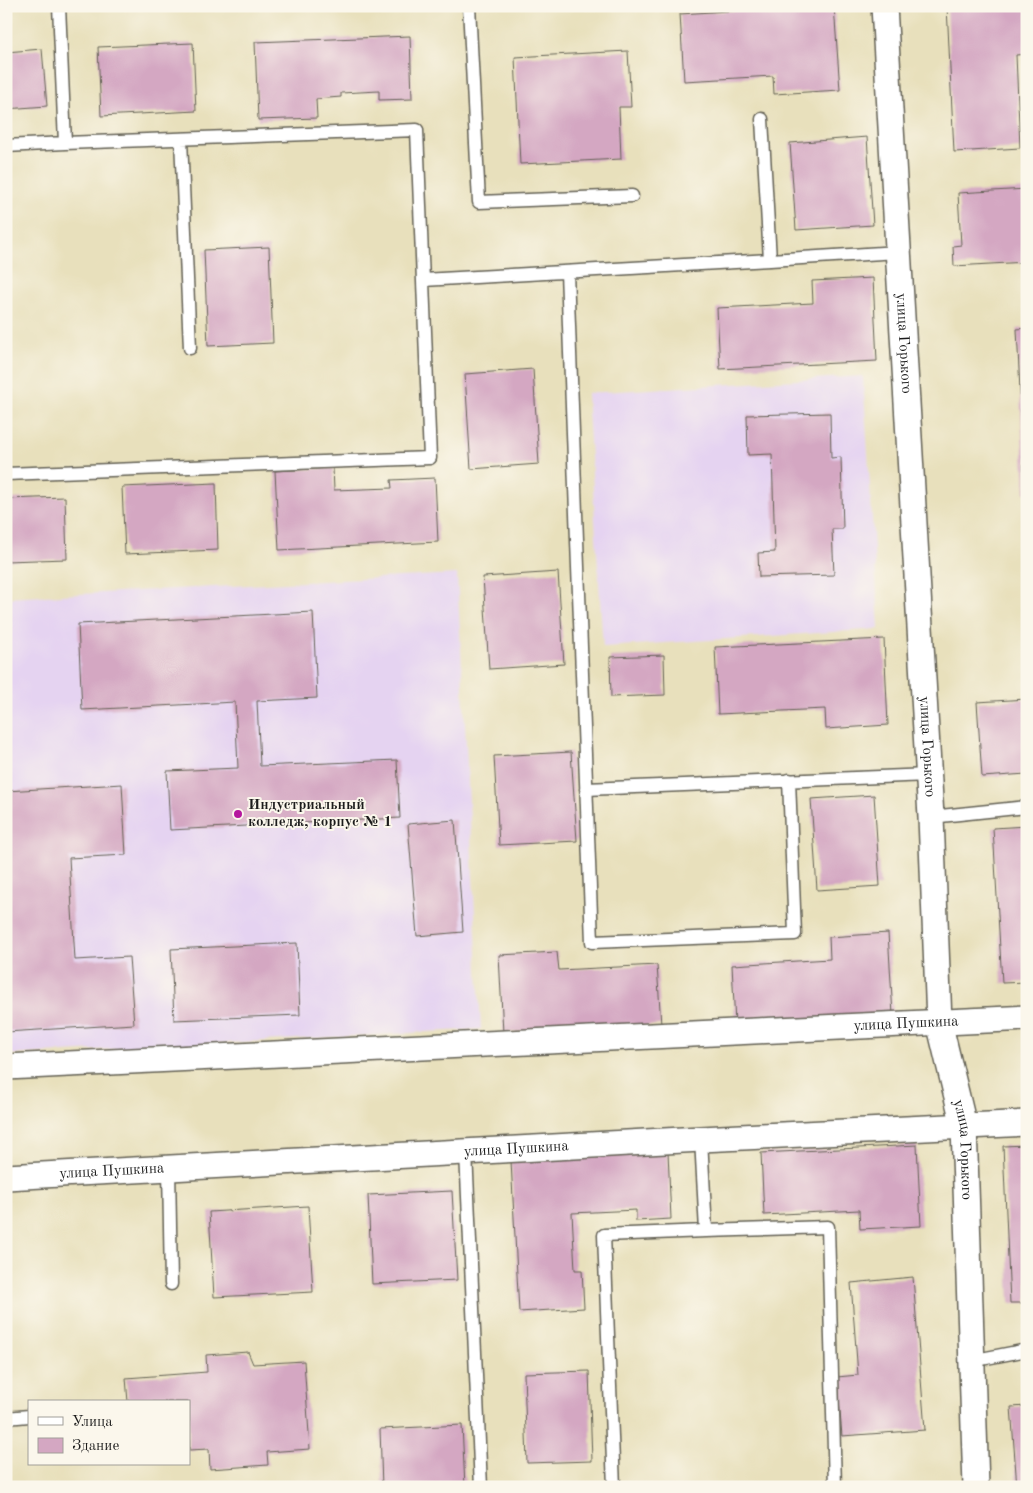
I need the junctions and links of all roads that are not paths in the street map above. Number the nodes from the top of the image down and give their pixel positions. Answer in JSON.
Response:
{"nodes":[{"id":1,"x":59,"y":6,"type":"edge"},
{"id":2,"x":469,"y":6,"type":"edge"},
{"id":3,"x":884,"y":6,"type":"edge"},
{"id":4,"x":762,"y":118,"type":"dead end"},
{"id":5,"x":181,"y":139,"type":"junction"},
{"id":6,"x":65,"y":144,"type":"junction"},
{"id":7,"x":6,"y":146,"type":"edge"},
{"id":8,"x":632,"y":196,"type":"dead end"},
{"id":9,"x":898,"y":252,"type":"junction"},
{"id":10,"x":770,"y":260,"type":"junction"},
{"id":11,"x":567,"y":272,"type":"junction"},
{"id":12,"x":423,"y":280,"type":"junction"},
{"id":13,"x":190,"y":348,"type":"dead end"},
{"id":14,"x":6,"y":474,"type":"edge"},
{"id":15,"x":929,"y":775,"type":"junction"},
{"id":16,"x":789,"y":780,"type":"junction"},
{"id":17,"x":586,"y":788,"type":"junction"},
{"id":18,"x":1027,"y":807,"type":"edge"},
{"id":19,"x":932,"y":817,"type":"junction"},
{"id":20,"x":1027,"y":1018,"type":"edge"},
{"id":21,"x":939,"y":1022,"type":"junction"},
{"id":22,"x":6,"y":1067,"type":"edge"},
{"id":23,"x":1027,"y":1123,"type":"edge"},
{"id":24,"x":964,"y":1126,"type":"junction"},
{"id":25,"x":701,"y":1139,"type":"junction"},
{"id":26,"x":466,"y":1152,"type":"junction"},
{"id":27,"x":169,"y":1168,"type":"junction"},
{"id":28,"x":6,"y":1178,"type":"edge"},
{"id":29,"x":706,"y":1231,"type":"junction"},
{"id":30,"x":171,"y":1284,"type":"dead end"},
{"id":31,"x":1027,"y":1350,"type":"edge"},
{"id":32,"x":971,"y":1361,"type":"junction"},
{"id":33,"x":28,"y":1416,"type":"edge"},
{"id":34,"x":6,"y":1418,"type":"edge"},
{"id":35,"x":481,"y":1487,"type":"edge"},
{"id":36,"x":614,"y":1487,"type":"edge"},
{"id":37,"x":835,"y":1487,"type":"edge"},
{"id":38,"x":976,"y":1487,"type":"edge"}],
"edges":[{"from":1,"to":6,"type":"lane"},
{"from":2,"to":8,"type":"lane"},
{"from":3,"to":9,"type":"street","name":"улица Горького"},
{"from":4,"to":10,"type":"lane"},
{"from":5,"to":6,"type":"lane"},
{"from":5,"to":12,"type":"lane"},
{"from":5,"to":13,"type":"lane"},
{"from":6,"to":7,"type":"lane"},
{"from":9,"to":10,"type":"lane"},
{"from":9,"to":15,"type":"street","name":"улица Горького"},
{"from":10,"to":11,"type":"lane"},
{"from":11,"to":12,"type":"lane"},
{"from":11,"to":17,"type":"lane"},
{"from":12,"to":14,"type":"lane"},
{"from":15,"to":16,"type":"lane"},
{"from":15,"to":19,"type":"street","name":"улица Горького"},
{"from":16,"to":17,"type":"lane"},
{"from":16,"to":17,"type":"lane"},
{"from":18,"to":19,"type":"lane"},
{"from":19,"to":21,"type":"street","name":"улица Горького"},
{"from":20,"to":21,"type":"street","name":"улица Пушкина"},
{"from":21,"to":22,"type":"street","name":"улица Пушкина"},
{"from":21,"to":24,"type":"street","name":"улица Горького"},
{"from":23,"to":24,"type":"street","name":"улица Пушкина"},
{"from":24,"to":25,"type":"street","name":"улица Пушкина"},
{"from":24,"to":32,"type":"street","name":"улица Горького"},
{"from":25,"to":26,"type":"street","name":"улица Пушкина"},
{"from":25,"to":29,"type":"lane"},
{"from":26,"to":27,"type":"street","name":"улица Пушкина"},
{"from":26,"to":35,"type":"lane"},
{"from":27,"to":28,"type":"street","name":"улица Пушкина"},
{"from":27,"to":30,"type":"lane"},
{"from":29,"to":36,"type":"lane"},
{"from":29,"to":37,"type":"lane"},
{"from":31,"to":32,"type":"lane"},
{"from":32,"to":38,"type":"street","name":"улица Горького"},
{"from":33,"to":34,"type":"lane"}]}
